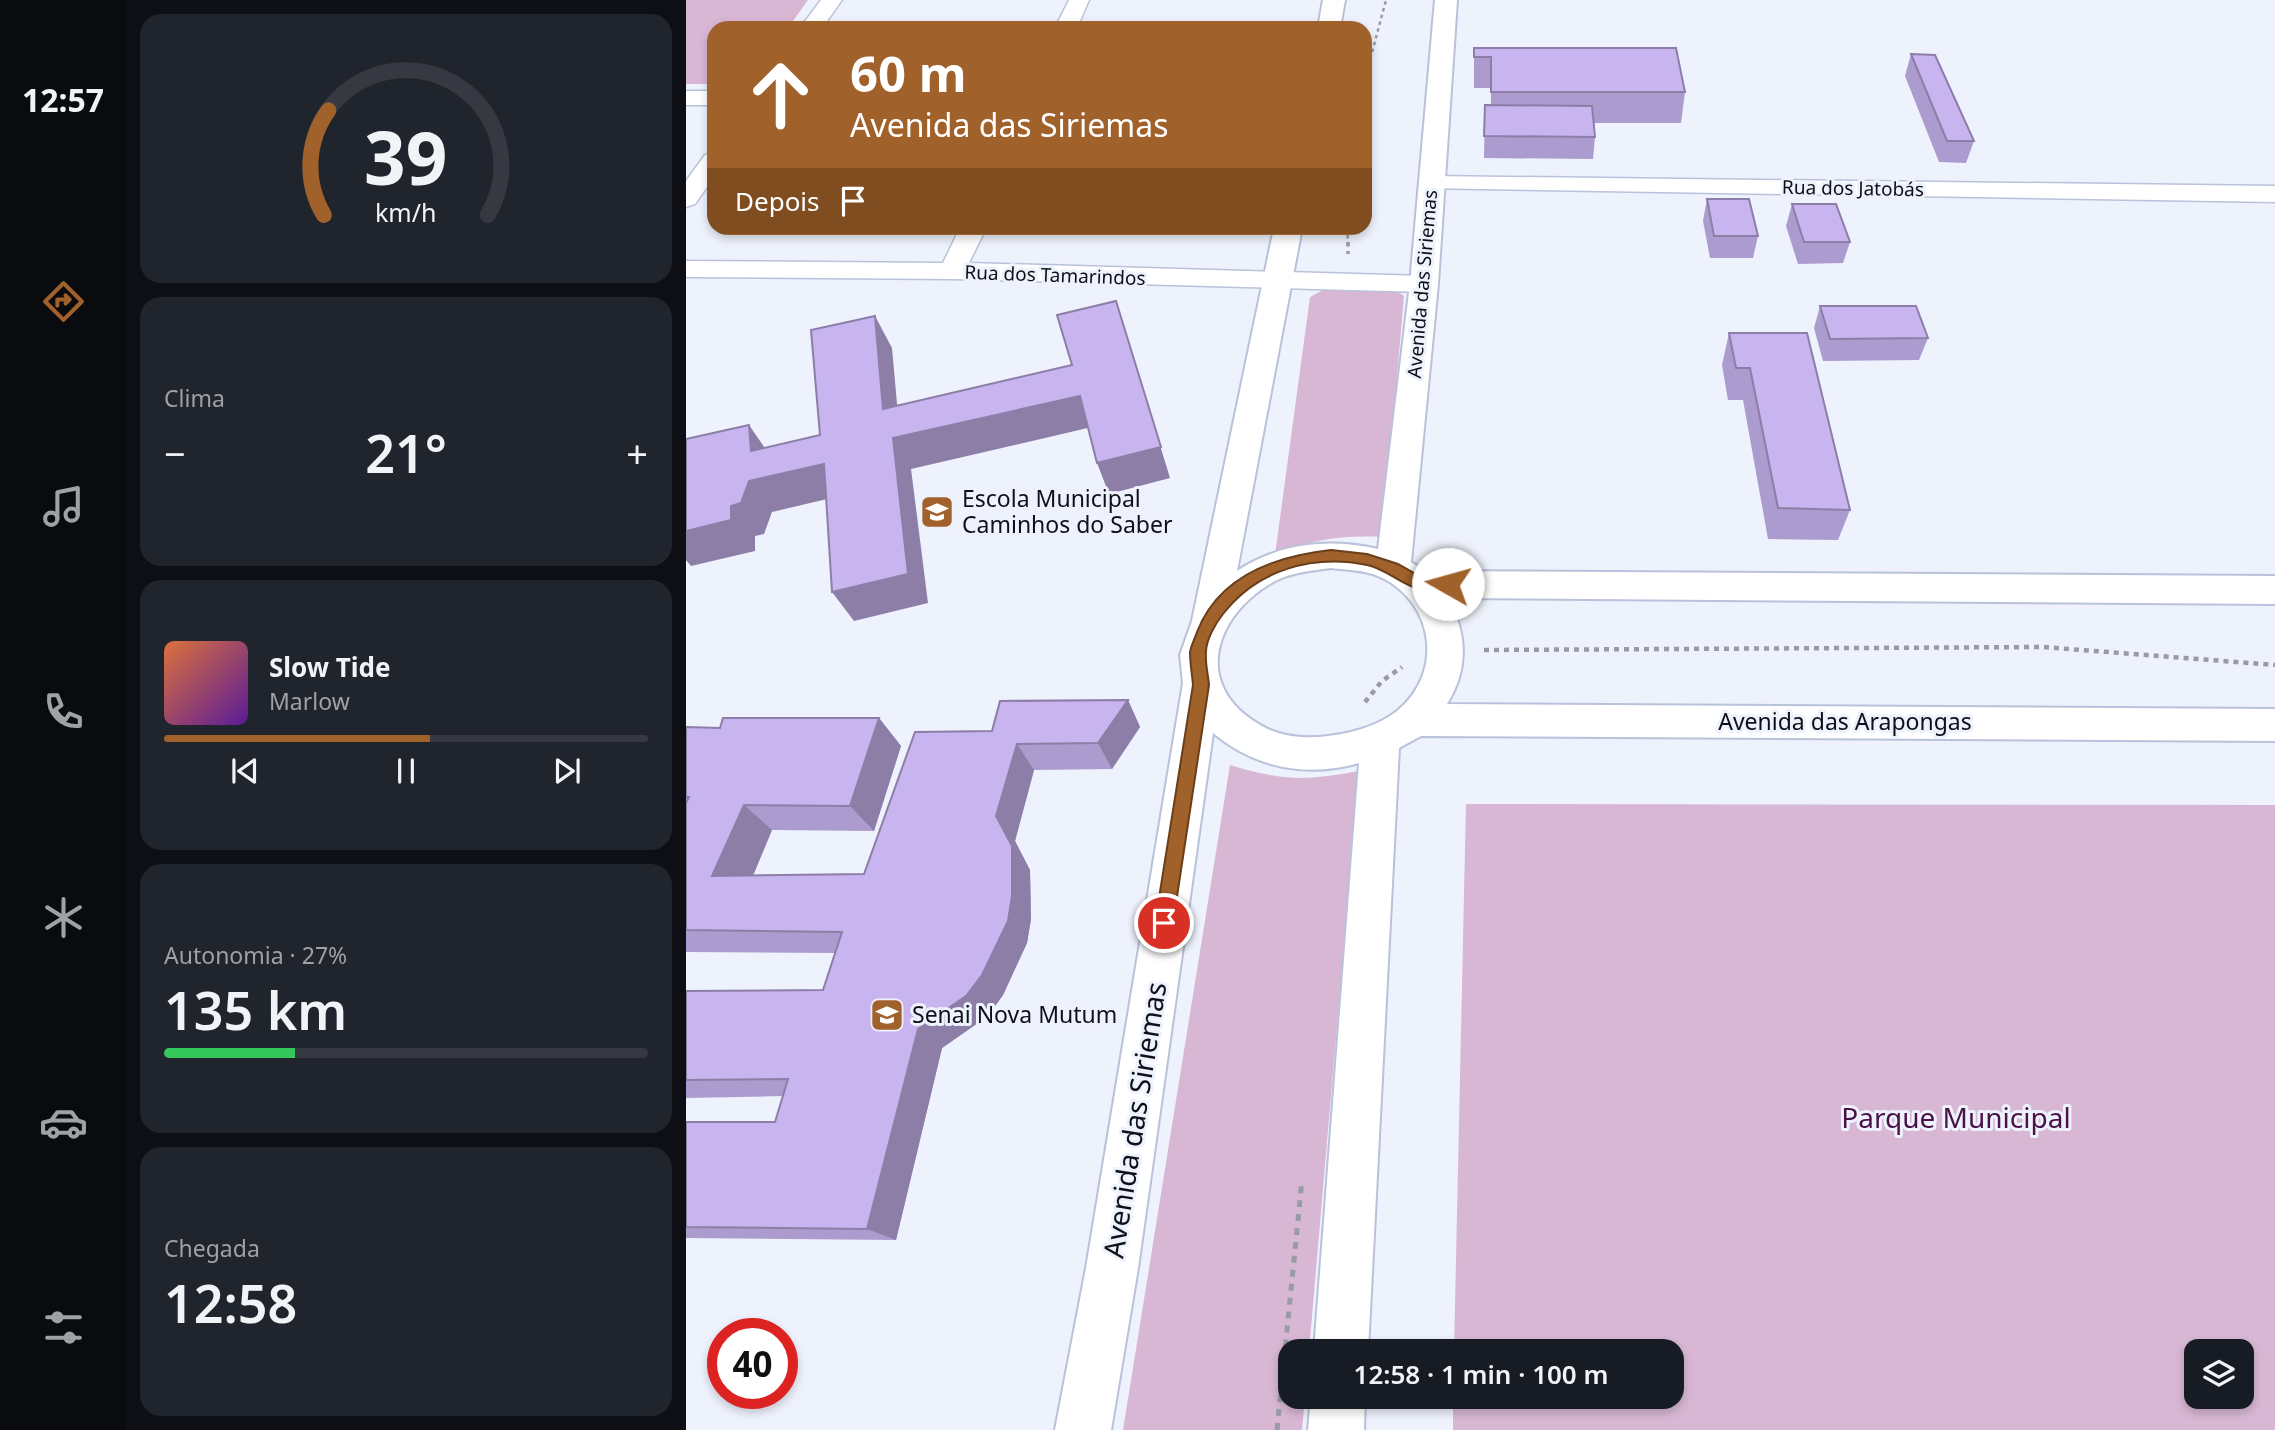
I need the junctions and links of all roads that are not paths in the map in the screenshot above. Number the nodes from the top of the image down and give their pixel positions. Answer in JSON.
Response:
{"nodes":[{"id":1,"x":832,"y":0,"type":"edge"},
{"id":2,"x":1079,"y":0,"type":"edge"},
{"id":3,"x":1334,"y":0,"type":"edge"},
{"id":4,"x":1446,"y":0,"type":"edge"},
{"id":5,"x":816,"y":21,"type":"edge"},
{"id":6,"x":1069,"y":21,"type":"edge"},
{"id":7,"x":1330,"y":21,"type":"edge"},
{"id":8,"x":686,"y":98,"type":"edge"},
{"id":9,"x":707,"y":98,"type":"edge"},
{"id":10,"x":707,"y":170,"type":"edge"},
{"id":11,"x":1432,"y":183,"type":"junction"},
{"id":12,"x":2275,"y":194,"type":"edge"},
{"id":13,"x":686,"y":199,"type":"edge"},
{"id":14,"x":970,"y":235,"type":"edge"},
{"id":15,"x":1286,"y":235,"type":"edge"},
{"id":16,"x":686,"y":269,"type":"edge"},
{"id":17,"x":952,"y":271,"type":"junction"},
{"id":18,"x":1276,"y":282,"type":"junction"},
{"id":19,"x":1424,"y":284,"type":"junction"},
{"id":20,"x":1407,"y":576,"type":"junction"},
{"id":21,"x":2275,"y":590,"type":"edge"},
{"id":22,"x":1209,"y":620,"type":"junction"},
{"id":23,"x":1201,"y":685,"type":"junction"},
{"id":24,"x":2275,"y":725,"type":"edge"},
{"id":25,"x":1397,"y":730,"type":"junction"},
{"id":26,"x":1342,"y":1339,"type":"edge"},
{"id":27,"x":1337,"y":1409,"type":"edge"},
{"id":28,"x":1083,"y":1430,"type":"edge"},
{"id":29,"x":1336,"y":1430,"type":"edge"}],
"edges":[{"from":1,"to":5,"type":"street"},
{"from":2,"to":6,"type":"street"},
{"from":3,"to":7,"type":"street"},
{"from":4,"to":11,"type":"street","name":"Avenida das Siriemas"},
{"from":8,"to":9,"type":"street"},
{"from":10,"to":13,"type":"street"},
{"from":11,"to":12,"type":"street","name":"Rua dos Jatobás"},
{"from":11,"to":19,"type":"street","name":"Avenida das Siriemas"},
{"from":14,"to":17,"type":"street"},
{"from":15,"to":18,"type":"street"},
{"from":16,"to":17,"type":"street","name":"Rua dos Tamarindos"},
{"from":17,"to":18,"type":"street","name":"Rua dos Tamarindos"},
{"from":18,"to":19,"type":"street","name":"Rua dos Tamarindos"},
{"from":18,"to":22,"type":"street"},
{"from":19,"to":20,"type":"street","name":"Avenida das Siriemas"},
{"from":20,"to":21,"type":"street"},
{"from":20,"to":22,"type":"street"},
{"from":20,"to":25,"type":"street"},
{"from":22,"to":23,"type":"street"},
{"from":23,"to":25,"type":"street","name":"Avenida das Arapongas"},
{"from":23,"to":28,"type":"street","name":"Avenida das Siriemas"},
{"from":24,"to":25,"type":"street","name":"Avenida das Arapongas"},
{"from":25,"to":26,"type":"street"},
{"from":27,"to":29,"type":"street"}]}
